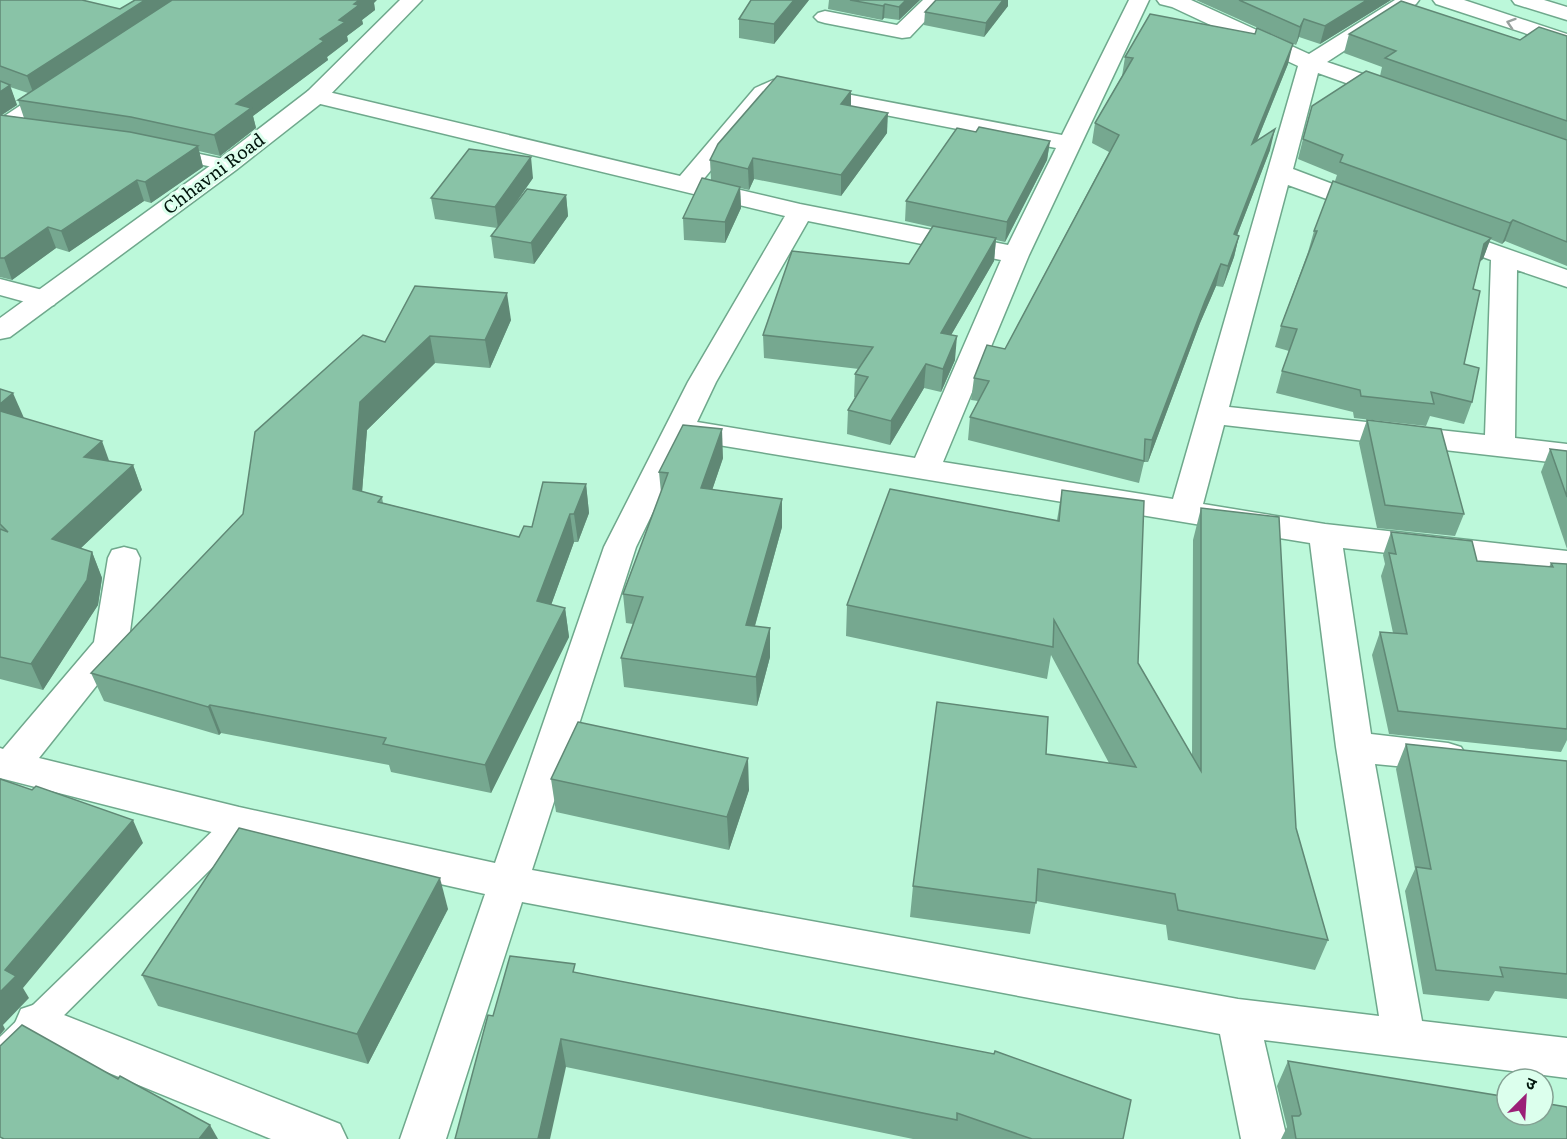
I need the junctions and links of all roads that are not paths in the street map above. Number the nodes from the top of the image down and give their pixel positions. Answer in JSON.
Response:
{"nodes":[{"id":1,"x":412,"y":0,"type":"edge"},
{"id":2,"x":935,"y":0,"type":"edge"},
{"id":3,"x":1139,"y":0,"type":"edge"},
{"id":4,"x":1167,"y":0,"type":"edge"},
{"id":5,"x":1409,"y":0,"type":"edge"},
{"id":6,"x":1443,"y":0,"type":"edge"},
{"id":7,"x":1522,"y":0,"type":"edge"},
{"id":8,"x":1567,"y":14,"type":"edge"},
{"id":9,"x":825,"y":17,"type":"dead end"},
{"id":10,"x":1567,"y":41,"type":"edge"},
{"id":11,"x":1310,"y":63,"type":"junction"},
{"id":12,"x":63,"y":86,"type":"edge"},
{"id":13,"x":316,"y":96,"type":"junction"},
{"id":14,"x":17,"y":97,"type":"dead end"},
{"id":15,"x":1411,"y":99,"type":"edge"},
{"id":16,"x":34,"y":105,"type":"junction"},
{"id":17,"x":1,"y":126,"type":"edge"},
{"id":18,"x":24,"y":129,"type":"edge"},
{"id":19,"x":1069,"y":143,"type":"junction"},
{"id":20,"x":159,"y":150,"type":"edge"},
{"id":21,"x":227,"y":165,"type":"junction"},
{"id":22,"x":1280,"y":173,"type":"junction"},
{"id":23,"x":685,"y":185,"type":"junction"},
{"id":24,"x":800,"y":212,"type":"junction"},
{"id":25,"x":1392,"y":215,"type":"edge"},
{"id":26,"x":1425,"y":228,"type":"edge"},
{"id":27,"x":1017,"y":255,"type":"junction"},
{"id":28,"x":1504,"y":257,"type":"junction"},
{"id":29,"x":1567,"y":279,"type":"edge"},
{"id":30,"x":0,"y":287,"type":"edge"},
{"id":31,"x":44,"y":299,"type":"junction"},
{"id":32,"x":0,"y":331,"type":"edge"},
{"id":33,"x":1213,"y":414,"type":"junction"},
{"id":34,"x":679,"y":429,"type":"junction"},
{"id":35,"x":1500,"y":446,"type":"junction"},
{"id":36,"x":1567,"y":454,"type":"edge"},
{"id":37,"x":925,"y":469,"type":"junction"},
{"id":38,"x":1185,"y":512,"type":"junction"},
{"id":39,"x":1325,"y":535,"type":"junction"},
{"id":40,"x":124,"y":558,"type":"dead end"},
{"id":41,"x":1567,"y":562,"type":"edge"},
{"id":42,"x":1354,"y":747,"type":"junction"},
{"id":43,"x":1484,"y":761,"type":"edge"},
{"id":44,"x":5,"y":764,"type":"edge"},
{"id":45,"x":239,"y":823,"type":"junction"},
{"id":46,"x":510,"y":884,"type":"junction"},
{"id":47,"x":1238,"y":1018,"type":"junction"},
{"id":48,"x":36,"y":1023,"type":"junction"},
{"id":49,"x":1404,"y":1038,"type":"junction"},
{"id":50,"x":0,"y":1058,"type":"edge"},
{"id":51,"x":1567,"y":1058,"type":"edge"},
{"id":52,"x":324,"y":1139,"type":"edge"},
{"id":53,"x":423,"y":1139,"type":"edge"},
{"id":54,"x":1264,"y":1139,"type":"edge"}],
"edges":[{"from":1,"to":13,"type":"street","name":"Chhavni Road"},
{"from":2,"to":9,"type":"street"},
{"from":3,"to":19,"type":"street"},
{"from":4,"to":11,"type":"street"},
{"from":5,"to":11,"type":"street"},
{"from":10,"to":6,"type":"street","one_way":true},
{"from":7,"to":8,"type":"street"},
{"from":11,"to":15,"type":"street"},
{"from":11,"to":22,"type":"street"},
{"from":12,"to":16,"type":"lane"},
{"from":13,"to":21,"type":"street","name":"Chhavni Road"},
{"from":13,"to":23,"type":"street"},
{"from":14,"to":16,"type":"lane"},
{"from":16,"to":17,"type":"lane"},
{"from":17,"to":18,"type":"lane"},
{"from":19,"to":23,"type":"street"},
{"from":19,"to":27,"type":"street"},
{"from":20,"to":21,"type":"lane"},
{"from":21,"to":31,"type":"street","name":"Chhavni Road"},
{"from":22,"to":25,"type":"street"},
{"from":22,"to":33,"type":"street"},
{"from":23,"to":24,"type":"street"},
{"from":24,"to":27,"type":"street"},
{"from":24,"to":34,"type":"street"},
{"from":26,"to":28,"type":"street"},
{"from":27,"to":37,"type":"street"},
{"from":28,"to":29,"type":"street"},
{"from":28,"to":35,"type":"street"},
{"from":30,"to":31,"type":"street"},
{"from":31,"to":32,"type":"street","name":"Chhavni Road"},
{"from":33,"to":35,"type":"street"},
{"from":33,"to":38,"type":"street"},
{"from":34,"to":37,"type":"street"},
{"from":34,"to":46,"type":"street"},
{"from":35,"to":36,"type":"street"},
{"from":37,"to":38,"type":"street"},
{"from":38,"to":39,"type":"street"},
{"from":39,"to":41,"type":"street"},
{"from":39,"to":42,"type":"street"},
{"from":40,"to":44,"type":"street"},
{"from":42,"to":43,"type":"street"},
{"from":42,"to":49,"type":"street"},
{"from":44,"to":45,"type":"street"},
{"from":45,"to":46,"type":"street"},
{"from":45,"to":48,"type":"lane"},
{"from":46,"to":47,"type":"street"},
{"from":46,"to":53,"type":"street"},
{"from":47,"to":49,"type":"street"},
{"from":47,"to":54,"type":"street"},
{"from":48,"to":50,"type":"lane"},
{"from":48,"to":52,"type":"street"},
{"from":49,"to":51,"type":"street"}]}
